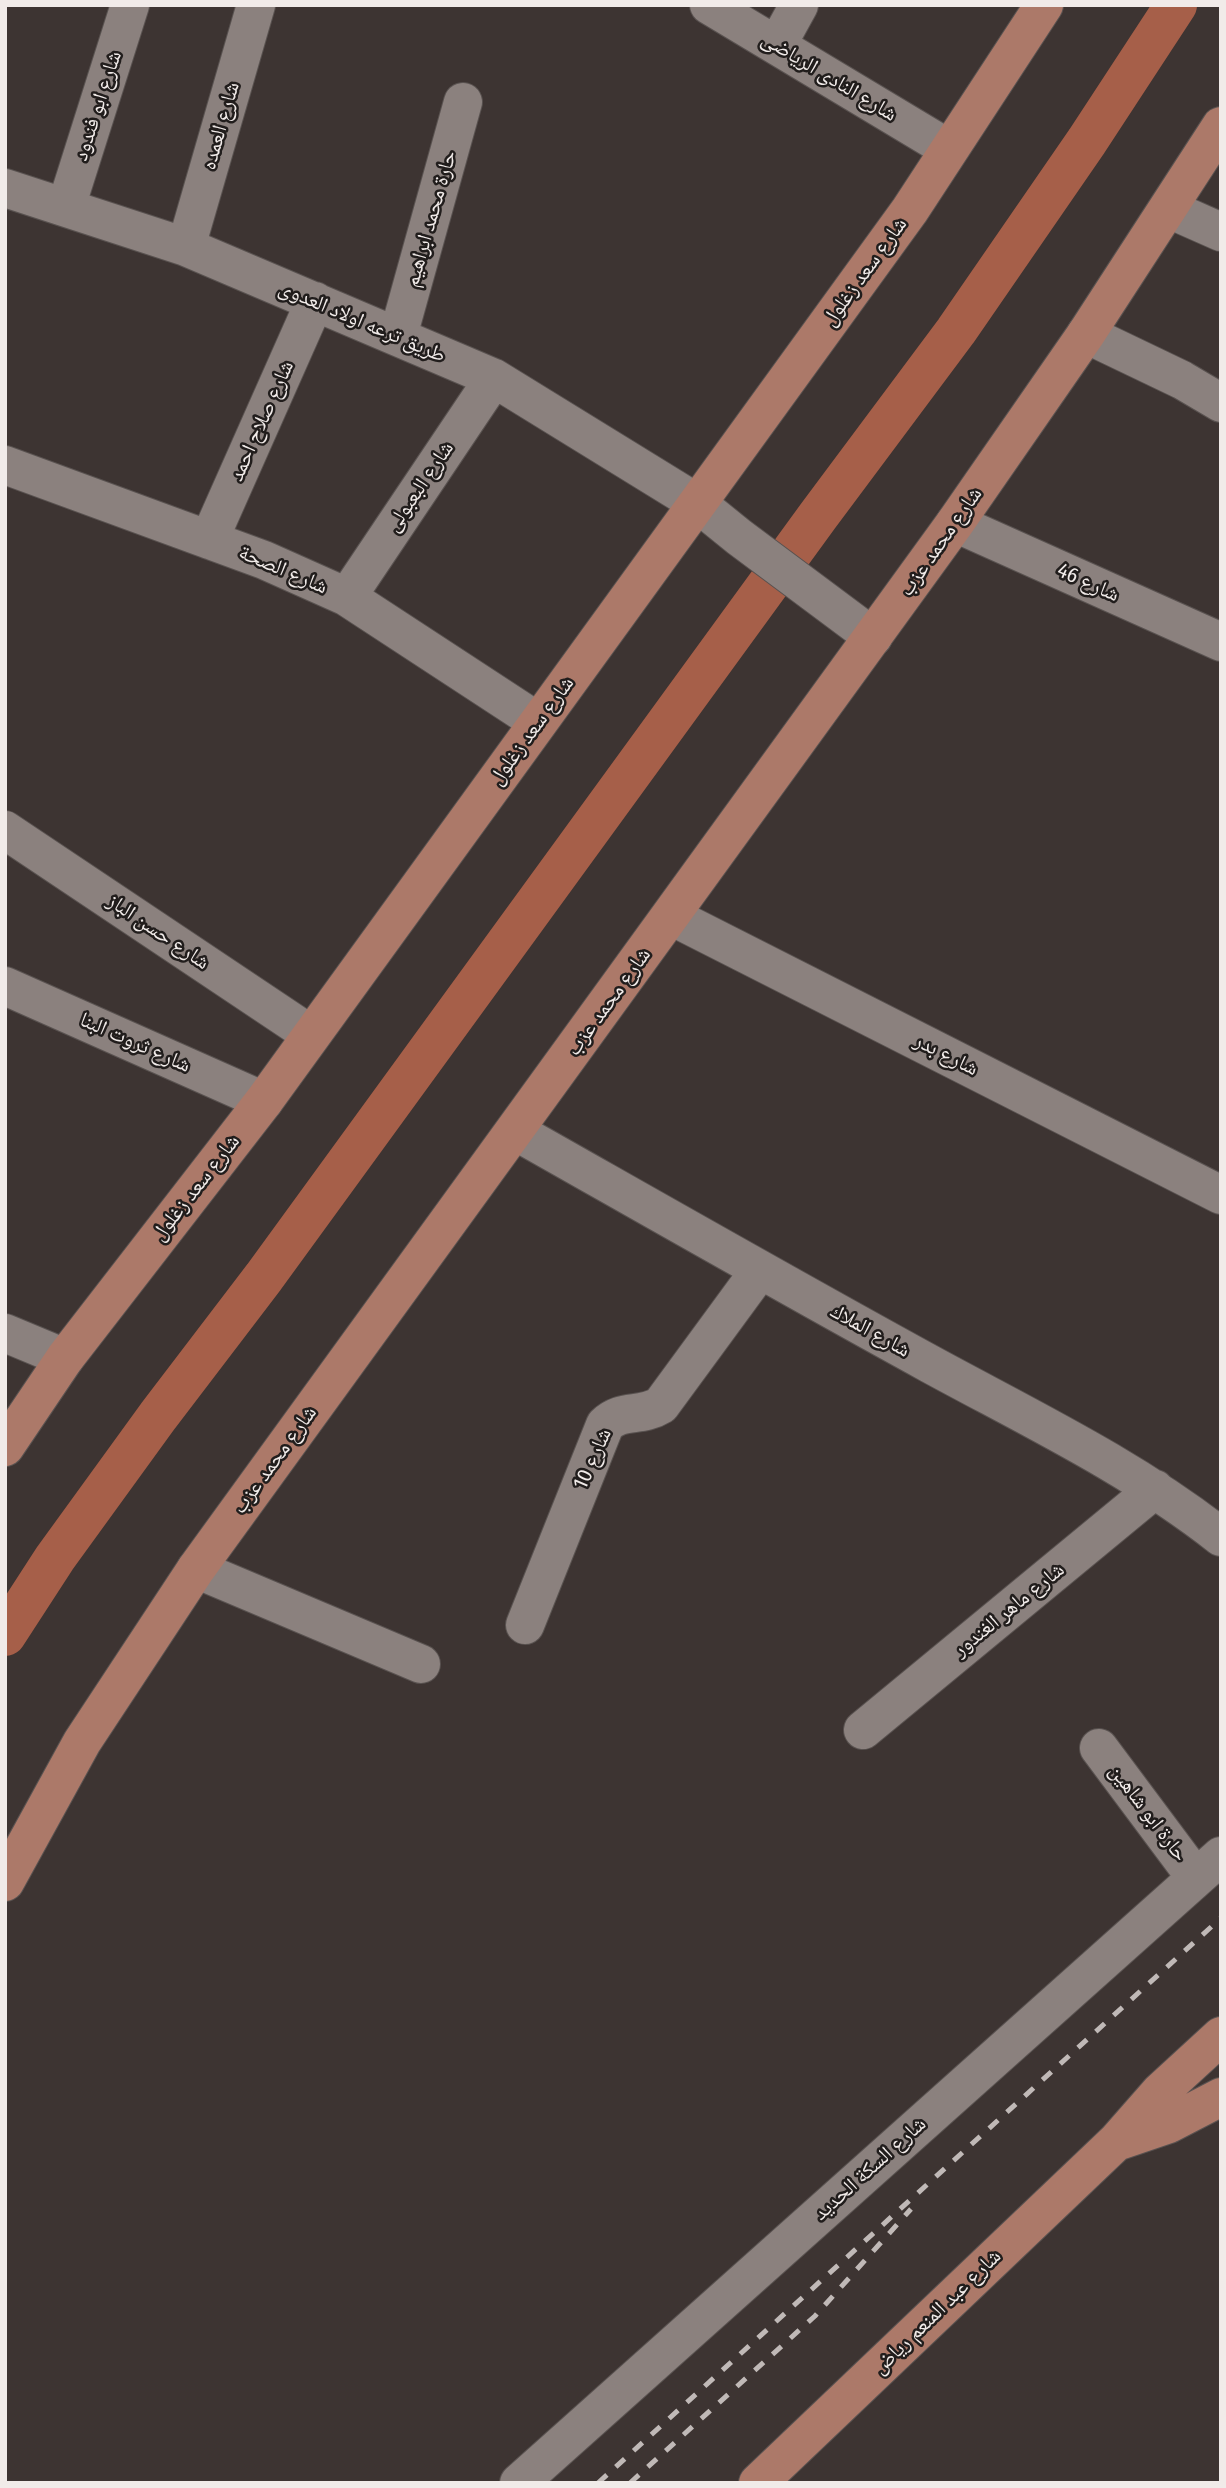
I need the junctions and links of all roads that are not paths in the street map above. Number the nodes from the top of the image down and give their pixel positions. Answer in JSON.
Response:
{"nodes":[{"id":1,"x":130,"y":5,"type":"edge"},
{"id":2,"x":256,"y":5,"type":"edge"},
{"id":3,"x":709,"y":5,"type":"edge"},
{"id":4,"x":799,"y":5,"type":"edge"},
{"id":5,"x":1044,"y":5,"type":"edge"},
{"id":6,"x":776,"y":45,"type":"junction"},
{"id":7,"x":463,"y":102,"type":"dead end"},
{"id":8,"x":1221,"y":126,"type":"edge"},
{"id":9,"x":948,"y":149,"type":"junction"},
{"id":10,"x":5,"y":188,"type":"edge"},
{"id":11,"x":66,"y":206,"type":"junction"},
{"id":12,"x":1169,"y":209,"type":"junction"},
{"id":13,"x":1221,"y":232,"type":"edge"},
{"id":14,"x":186,"y":247,"type":"junction"},
{"id":15,"x":315,"y":301,"type":"junction"},
{"id":16,"x":1086,"y":334,"type":"junction"},
{"id":17,"x":398,"y":336,"type":"junction"},
{"id":18,"x":494,"y":378,"type":"junction"},
{"id":19,"x":1221,"y":403,"type":"edge"},
{"id":20,"x":5,"y":465,"type":"edge"},
{"id":21,"x":697,"y":503,"type":"junction"},
{"id":22,"x":955,"y":523,"type":"junction"},
{"id":23,"x":209,"y":540,"type":"junction"},
{"id":24,"x":347,"y":597,"type":"junction"},
{"id":25,"x":873,"y":637,"type":"junction"},
{"id":26,"x":1221,"y":642,"type":"edge"},
{"id":27,"x":538,"y":722,"type":"junction"},
{"id":28,"x":5,"y":830,"type":"edge"},
{"id":29,"x":671,"y":916,"type":"junction"},
{"id":30,"x":5,"y":986,"type":"edge"},
{"id":31,"x":310,"y":1034,"type":"junction"},
{"id":32,"x":264,"y":1101,"type":"junction"},
{"id":33,"x":515,"y":1131,"type":"junction"},
{"id":34,"x":1221,"y":1195,"type":"edge"},
{"id":35,"x":760,"y":1270,"type":"junction"},
{"id":36,"x":5,"y":1333,"type":"edge"},
{"id":37,"x":65,"y":1358,"type":"junction"},
{"id":38,"x":5,"y":1447,"type":"edge"},
{"id":39,"x":1155,"y":1489,"type":"junction"},
{"id":40,"x":1221,"y":1537,"type":"edge"},
{"id":41,"x":196,"y":1569,"type":"junction"},
{"id":42,"x":525,"y":1625,"type":"dead end"},
{"id":43,"x":421,"y":1664,"type":"dead end"},
{"id":44,"x":863,"y":1730,"type":"dead end"},
{"id":45,"x":1099,"y":1748,"type":"dead end"},
{"id":46,"x":1208,"y":1867,"type":"edge"},
{"id":47,"x":5,"y":1882,"type":"edge"},
{"id":48,"x":1221,"y":2036,"type":"edge"},
{"id":49,"x":1221,"y":2097,"type":"edge"},
{"id":50,"x":1117,"y":2141,"type":"junction"},
{"id":51,"x":519,"y":2483,"type":"edge"},
{"id":52,"x":758,"y":2483,"type":"edge"}],
"edges":[{"from":1,"to":11,"type":"street","name":"شارع ابو فندود"},
{"from":2,"to":14,"type":"street","name":"شارع العمده"},
{"from":3,"to":6,"type":"street","name":"شارع النادى الرياضى"},
{"from":4,"to":6,"type":"street"},
{"from":5,"to":9,"type":"main road","name":"شارع سعد زغلول"},
{"from":6,"to":9,"type":"street","name":"شارع النادى الرياضى"},
{"from":7,"to":17,"type":"street","name":"حارة محمد ابراهيم"},
{"from":8,"to":12,"type":"main road","name":"شارع محمد عزب"},
{"from":9,"to":21,"type":"main road","name":"شارع سعد زغلول"},
{"from":10,"to":11,"type":"street","name":"طريق ترعه اولاد العدوى"},
{"from":11,"to":14,"type":"street","name":"طريق ترعه اولاد العدوى"},
{"from":12,"to":13,"type":"street"},
{"from":12,"to":16,"type":"main road","name":"شارع محمد عزب"},
{"from":14,"to":15,"type":"street","name":"طريق ترعه اولاد العدوى"},
{"from":15,"to":17,"type":"street","name":"طريق ترعه اولاد العدوى"},
{"from":15,"to":23,"type":"street","name":"شارع صلاح احمد"},
{"from":16,"to":19,"type":"street"},
{"from":16,"to":22,"type":"main road","name":"شارع محمد عزب"},
{"from":17,"to":18,"type":"street","name":"طريق ترعه اولاد العدوى"},
{"from":18,"to":21,"type":"street","name":"طريق ترعه اولاد العدوى"},
{"from":18,"to":24,"type":"street","name":"شارع البعبولى"},
{"from":20,"to":23,"type":"street","name":"شارع الصحة"},
{"from":21,"to":25,"type":"street","name":"طريق ترعه اولاد العدوى"},
{"from":21,"to":27,"type":"main road","name":"شارع سعد زغلول"},
{"from":22,"to":25,"type":"main road","name":"شارع محمد عزب"},
{"from":22,"to":26,"type":"street","name":"شارع 46"},
{"from":23,"to":24,"type":"street","name":"شارع الصحة"},
{"from":24,"to":27,"type":"street","name":"شارع الصحة"},
{"from":25,"to":29,"type":"main road","name":"شارع محمد عزب"},
{"from":27,"to":31,"type":"main road","name":"شارع سعد زغلول"},
{"from":28,"to":31,"type":"street","name":"شارع حسن الباز"},
{"from":29,"to":33,"type":"main road","name":"شارع محمد عزب"},
{"from":29,"to":34,"type":"street","name":"شارع بدر"},
{"from":30,"to":32,"type":"street","name":"شارع ثروت البنا"},
{"from":31,"to":32,"type":"main road","name":"شارع سعد زغلول"},
{"from":32,"to":37,"type":"main road","name":"شارع سعد زغلول"},
{"from":33,"to":35,"type":"street","name":"شارع الملاك"},
{"from":33,"to":41,"type":"main road","name":"شارع محمد عزب"},
{"from":35,"to":39,"type":"street","name":"شارع الملاك"},
{"from":35,"to":42,"type":"street","name":"شارع 10"},
{"from":36,"to":37,"type":"street"},
{"from":37,"to":38,"type":"main road","name":"شارع سعد زغلول"},
{"from":39,"to":40,"type":"street","name":"شارع الملاك"},
{"from":39,"to":44,"type":"street","name":"شارع ماهر الغندور"},
{"from":41,"to":43,"type":"street"},
{"from":41,"to":47,"type":"main road","name":"شارع محمد عزب"},
{"from":45,"to":46,"type":"street","name":"حارة ابو شاهين"},
{"from":46,"to":51,"type":"street","name":"شارع السكة الحديد"},
{"from":48,"to":50,"type":"main road","name":"شارع عبد المنعم رياض"},
{"from":49,"to":50,"type":"main road","name":"شارع عبد المنعم رياض"},
{"from":50,"to":52,"type":"main road","name":"شارع عبد المنعم رياض"}]}
